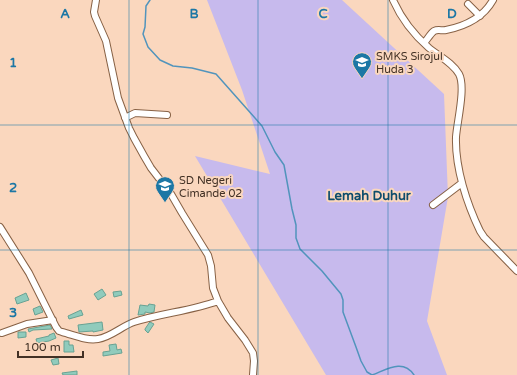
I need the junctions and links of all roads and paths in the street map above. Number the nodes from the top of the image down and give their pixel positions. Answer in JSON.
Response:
{"nodes":[{"id":1,"x":96,"y":0,"type":"edge"},
{"id":2,"x":393,"y":0,"type":"edge"},
{"id":3,"x":493,"y":0,"type":"edge"},
{"id":4,"x":468,"y":4,"type":"dead end"},
{"id":5,"x":480,"y":16,"type":"junction"},
{"id":6,"x":424,"y":43,"type":"junction"},
{"id":7,"x":168,"y":115,"type":"dead end"},
{"id":8,"x":125,"y":118,"type":"junction"},
{"id":9,"x":462,"y":183,"type":"junction"},
{"id":10,"x":433,"y":205,"type":"dead end"},
{"id":11,"x":0,"y":227,"type":"edge"},
{"id":12,"x":517,"y":271,"type":"edge"},
{"id":13,"x":218,"y":301,"type":"junction"},
{"id":14,"x":53,"y":320,"type":"junction"},
{"id":15,"x":2,"y":333,"type":"dead end"},
{"id":16,"x":253,"y":375,"type":"edge"}],
"edges":[{"from":1,"to":8,"type":"street"},
{"from":2,"to":6,"type":"street"},
{"from":3,"to":5,"type":"street"},
{"from":4,"to":5,"type":"street"},
{"from":5,"to":6,"type":"street"},
{"from":6,"to":9,"type":"street"},
{"from":7,"to":8,"type":"street"},
{"from":8,"to":13,"type":"street"},
{"from":9,"to":10,"type":"street"},
{"from":9,"to":12,"type":"street"},
{"from":11,"to":14,"type":"street"},
{"from":13,"to":14,"type":"street"},
{"from":13,"to":16,"type":"street"},
{"from":14,"to":15,"type":"street"}]}
